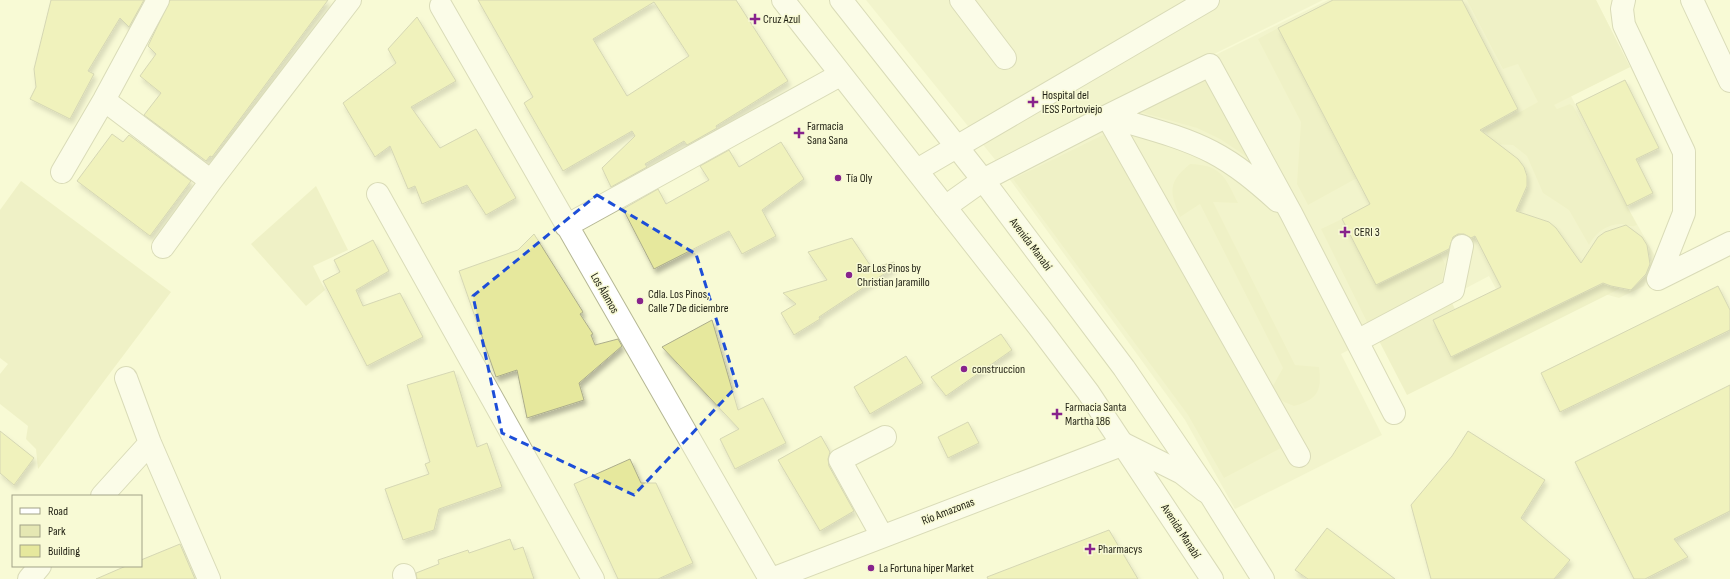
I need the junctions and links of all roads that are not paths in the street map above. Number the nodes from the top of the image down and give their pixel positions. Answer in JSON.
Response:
{"nodes":[{"id":1,"x":158,"y":0,"type":"edge"},
{"id":2,"x":350,"y":0,"type":"edge"},
{"id":3,"x":783,"y":0,"type":"edge"},
{"id":4,"x":842,"y":0,"type":"edge"},
{"id":5,"x":961,"y":0,"type":"edge"},
{"id":6,"x":1208,"y":0,"type":"edge"},
{"id":7,"x":1624,"y":0,"type":"edge"},
{"id":8,"x":1692,"y":0,"type":"edge"},
{"id":9,"x":441,"y":6,"type":"dead end"},
{"id":10,"x":1005,"y":58,"type":"dead end"},
{"id":11,"x":840,"y":75,"type":"junction"},
{"id":12,"x":1730,"y":81,"type":"edge"},
{"id":13,"x":104,"y":100,"type":"junction"},
{"id":14,"x":1107,"y":116,"type":"junction"},
{"id":15,"x":957,"y":148,"type":"junction"},
{"id":16,"x":917,"y":170,"type":"junction"},
{"id":17,"x":62,"y":172,"type":"dead end"},
{"id":18,"x":983,"y":180,"type":"junction"},
{"id":19,"x":211,"y":181,"type":"junction"},
{"id":20,"x":378,"y":194,"type":"dead end"},
{"id":21,"x":945,"y":207,"type":"junction"},
{"id":22,"x":1291,"y":213,"type":"junction"},
{"id":23,"x":566,"y":226,"type":"junction"},
{"id":24,"x":1730,"y":243,"type":"edge"},
{"id":25,"x":1462,"y":246,"type":"dead end"},
{"id":26,"x":163,"y":247,"type":"dead end"},
{"id":27,"x":1357,"y":341,"type":"junction"},
{"id":28,"x":126,"y":378,"type":"dead end"},
{"id":29,"x":1394,"y":413,"type":"dead end"},
{"id":30,"x":885,"y":437,"type":"dead end"},
{"id":31,"x":150,"y":443,"type":"junction"},
{"id":32,"x":1124,"y":444,"type":"junction"},
{"id":33,"x":1299,"y":456,"type":"dead end"},
{"id":34,"x":103,"y":495,"type":"edge"},
{"id":35,"x":1211,"y":496,"type":"junction"},
{"id":36,"x":882,"y":536,"type":"junction"},
{"id":37,"x":40,"y":567,"type":"edge"},
{"id":38,"x":41,"y":567,"type":"edge"},
{"id":39,"x":29,"y":579,"type":"edge"},
{"id":40,"x":47,"y":579,"type":"edge"},
{"id":41,"x":209,"y":579,"type":"edge"},
{"id":42,"x":593,"y":579,"type":"edge"},
{"id":43,"x":771,"y":579,"type":"edge"},
{"id":44,"x":1212,"y":579,"type":"edge"},
{"id":45,"x":1263,"y":579,"type":"edge"}],
"edges":[{"from":1,"to":13,"type":"street"},
{"from":2,"to":19,"type":"street"},
{"from":3,"to":11,"type":"street","name":"Avenida Manabí"},
{"from":4,"to":15,"type":"street","name":"Avenida Manabí"},
{"from":5,"to":10,"type":"street"},
{"from":6,"to":15,"type":"street"},
{"from":7,"to":24,"type":"street"},
{"from":8,"to":12,"type":"street"},
{"from":9,"to":23,"type":"street","name":"Los Álamos"},
{"from":11,"to":16,"type":"street","name":"Avenida Manabí"},
{"from":11,"to":23,"type":"street"},
{"from":13,"to":17,"type":"street"},
{"from":13,"to":19,"type":"street"},
{"from":14,"to":18,"type":"street"},
{"from":14,"to":22,"type":"street"},
{"from":14,"to":22,"type":"street"},
{"from":14,"to":33,"type":"street"},
{"from":15,"to":16,"type":"street"},
{"from":15,"to":18,"type":"street","name":"Avenida Manabí"},
{"from":16,"to":21,"type":"street","name":"Avenida Manabí"},
{"from":18,"to":21,"type":"street"},
{"from":18,"to":35,"type":"street","name":"Avenida Manabí"},
{"from":19,"to":26,"type":"street"},
{"from":20,"to":42,"type":"street"},
{"from":21,"to":32,"type":"street","name":"Avenida Manabí"},
{"from":22,"to":27,"type":"street"},
{"from":23,"to":43,"type":"street","name":"Los Álamos"},
{"from":25,"to":27,"type":"street"},
{"from":27,"to":29,"type":"street"},
{"from":28,"to":31,"type":"street"},
{"from":30,"to":36,"type":"street"},
{"from":31,"to":34,"type":"street"},
{"from":31,"to":41,"type":"street"},
{"from":32,"to":35,"type":"street","name":"Avenida Manabí"},
{"from":32,"to":36,"type":"street","name":"Río Amazonas"},
{"from":32,"to":44,"type":"street","name":"Avenida Manabí"},
{"from":35,"to":45,"type":"street","name":"Avenida Manabí"},
{"from":36,"to":43,"type":"street","name":"Río Amazonas"},
{"from":37,"to":39,"type":"street"},
{"from":38,"to":40,"type":"street"}]}
